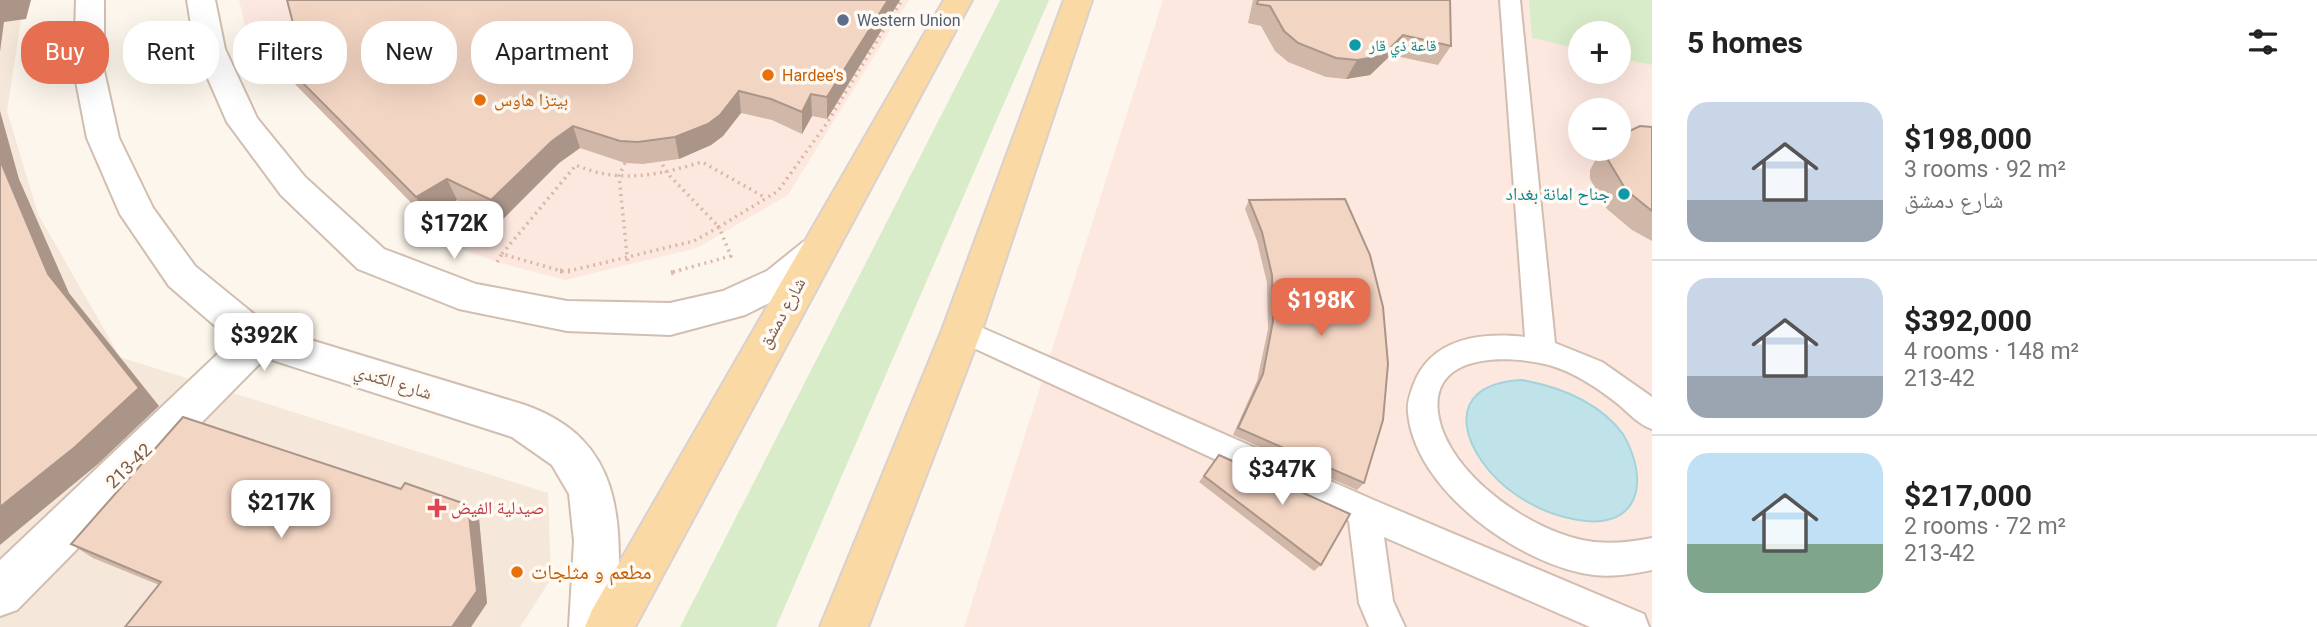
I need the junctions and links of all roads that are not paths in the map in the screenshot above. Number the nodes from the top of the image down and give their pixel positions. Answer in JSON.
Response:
{"nodes":[{"id":1,"x":90,"y":0,"type":"edge"},
{"id":2,"x":201,"y":0,"type":"edge"},
{"id":3,"x":958,"y":0,"type":"edge"},
{"id":4,"x":1510,"y":0,"type":"edge"},
{"id":5,"x":1076,"y":3,"type":"edge"},
{"id":6,"x":816,"y":252,"type":"junction"},
{"id":7,"x":962,"y":330,"type":"junction"},
{"id":8,"x":258,"y":340,"type":"junction"},
{"id":9,"x":1541,"y":352,"type":"junction"},
{"id":10,"x":1651,"y":414,"type":"edge"},
{"id":11,"x":1364,"y":512,"type":"junction"},
{"id":12,"x":1652,"y":554,"type":"edge"},
{"id":13,"x":0,"y":593,"type":"edge"},
{"id":14,"x":593,"y":627,"type":"edge"},
{"id":15,"x":608,"y":627,"type":"edge"},
{"id":16,"x":844,"y":627,"type":"edge"},
{"id":17,"x":1387,"y":627,"type":"edge"},
{"id":18,"x":1631,"y":627,"type":"edge"}],
"edges":[{"from":1,"to":8,"type":"street","name":"شارع الكندي"},
{"from":2,"to":6,"type":"street"},
{"from":3,"to":6,"type":"main road","name":"شارع دمشق"},
{"from":4,"to":9,"type":"lane"},
{"from":5,"to":7,"type":"main road"},
{"from":6,"to":15,"type":"main road","name":"شارع دمشق"},
{"from":7,"to":11,"type":"lane"},
{"from":7,"to":16,"type":"main road"},
{"from":8,"to":13,"type":"street","name":"213-42"},
{"from":8,"to":14,"type":"street","name":"شارع الكندي"},
{"from":9,"to":10,"type":"lane"},
{"from":9,"to":12,"type":"lane"},
{"from":11,"to":17,"type":"lane"},
{"from":11,"to":18,"type":"lane"}]}
